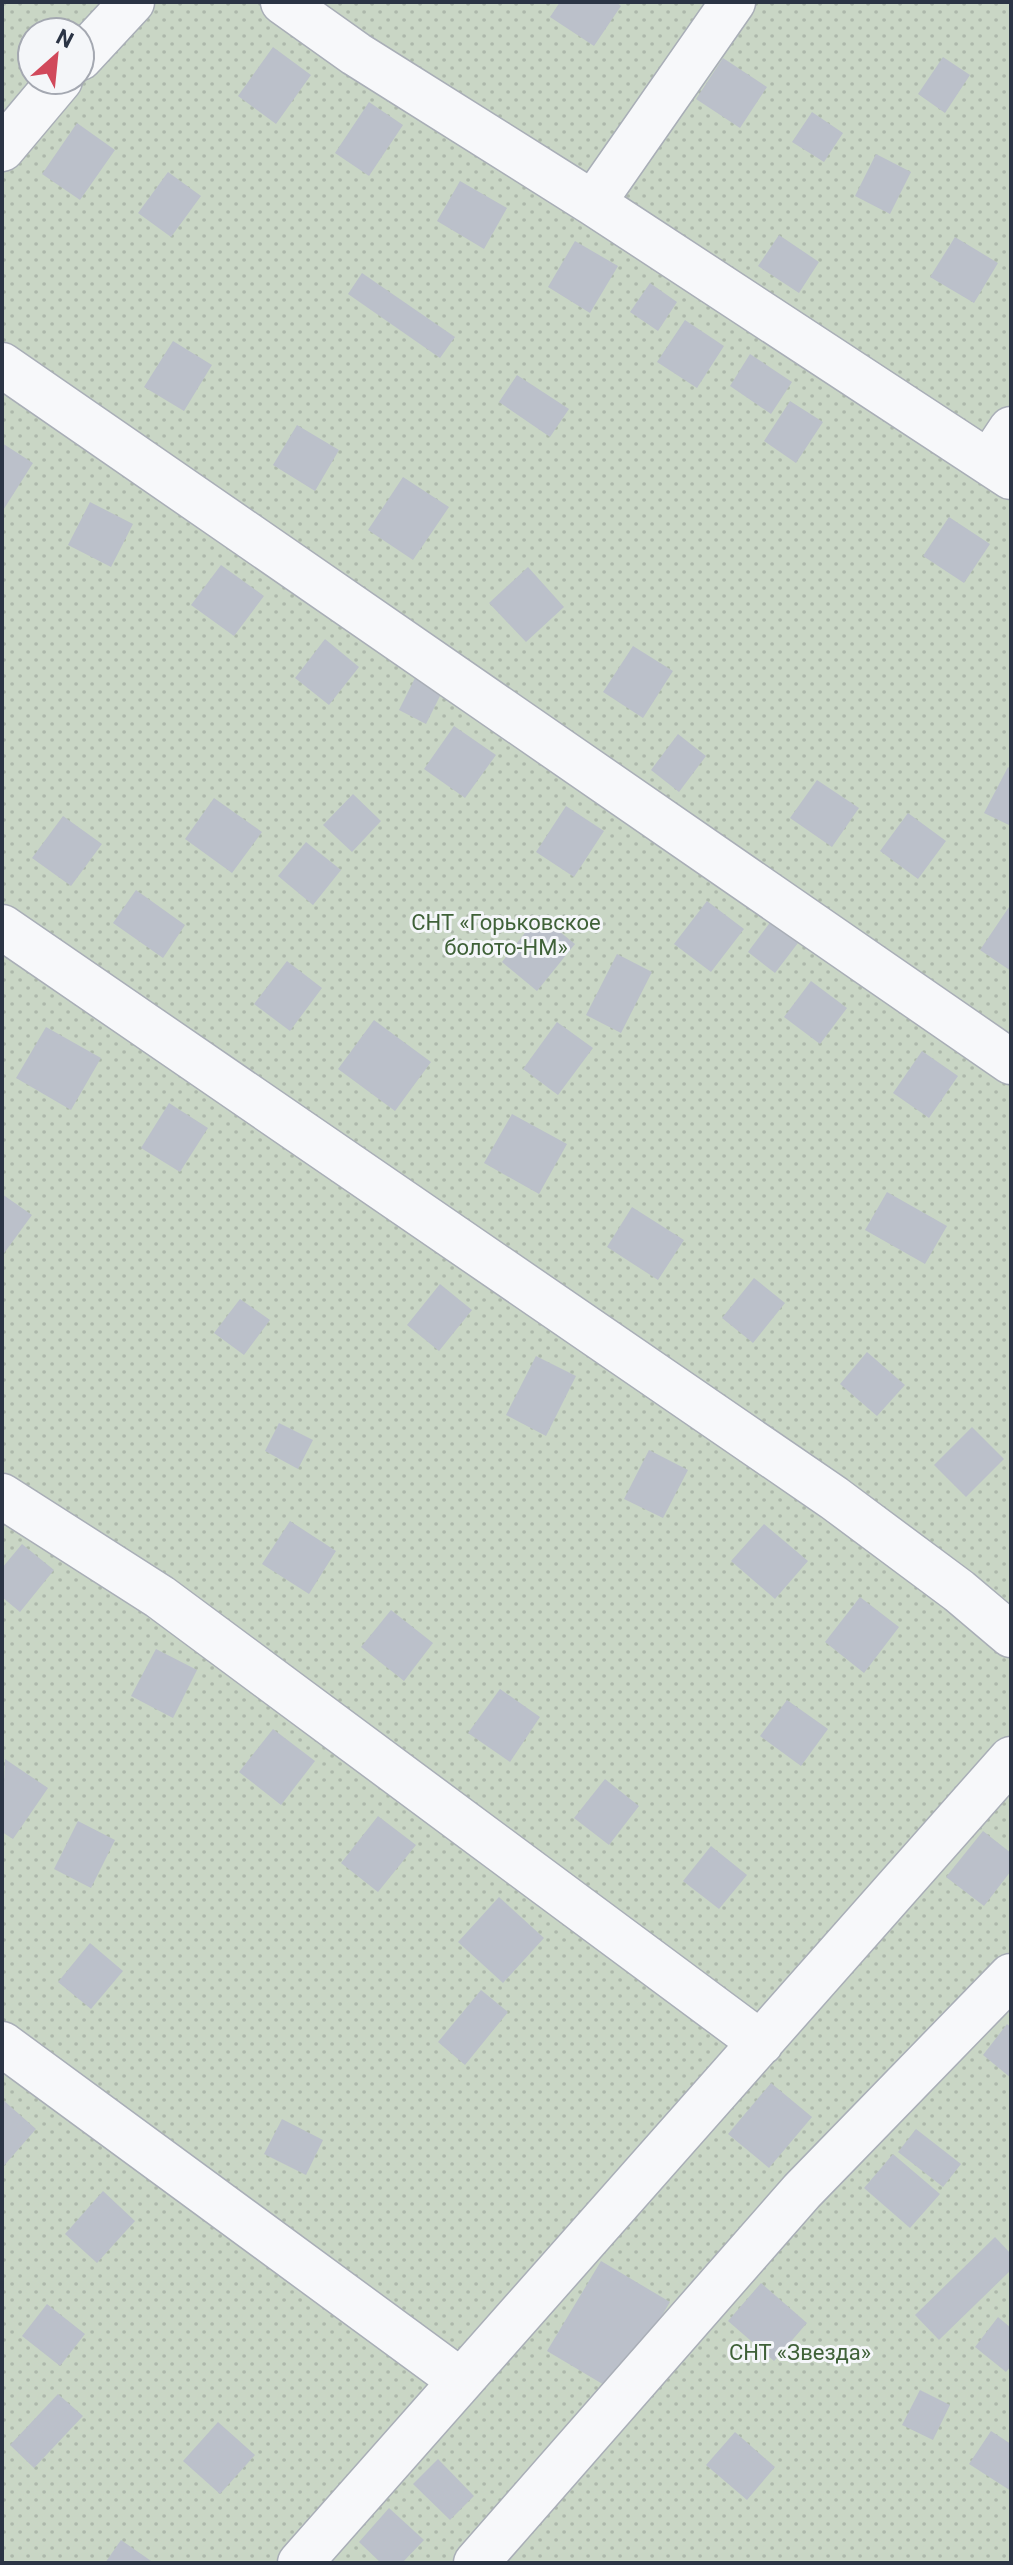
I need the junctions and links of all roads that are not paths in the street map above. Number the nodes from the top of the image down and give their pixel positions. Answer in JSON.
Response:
{"nodes":[{"id":1,"x":132,"y":2,"type":"edge"},
{"id":2,"x":283,"y":2,"type":"edge"},
{"id":3,"x":733,"y":2,"type":"edge"},
{"id":4,"x":96,"y":41,"type":"edge"},
{"id":5,"x":47,"y":96,"type":"edge"},
{"id":6,"x":2,"y":149,"type":"edge"},
{"id":7,"x":593,"y":203,"type":"junction"},
{"id":8,"x":2,"y":365,"type":"edge"},
{"id":9,"x":1004,"y":456,"type":"edge"},
{"id":10,"x":2,"y":927,"type":"edge"},
{"id":11,"x":1011,"y":1062,"type":"edge"},
{"id":12,"x":2,"y":1496,"type":"edge"},
{"id":13,"x":1011,"y":1635,"type":"edge"},
{"id":14,"x":1011,"y":1759,"type":"edge"},
{"id":15,"x":1011,"y":1976,"type":"edge"},
{"id":16,"x":761,"y":2043,"type":"junction"},
{"id":17,"x":2,"y":2044,"type":"edge"},
{"id":18,"x":461,"y":2381,"type":"junction"},
{"id":19,"x":300,"y":2563,"type":"edge"},
{"id":20,"x":476,"y":2563,"type":"edge"}],
"edges":[{"from":1,"to":4,"type":"street"},
{"from":2,"to":7,"type":"street"},
{"from":3,"to":7,"type":"street"},
{"from":5,"to":6,"type":"street"},
{"from":7,"to":9,"type":"street"},
{"from":8,"to":11,"type":"street"},
{"from":10,"to":13,"type":"street"},
{"from":12,"to":16,"type":"street"},
{"from":14,"to":16,"type":"street"},
{"from":15,"to":20,"type":"street"},
{"from":16,"to":18,"type":"street"},
{"from":17,"to":18,"type":"street"},
{"from":18,"to":19,"type":"street"}]}
